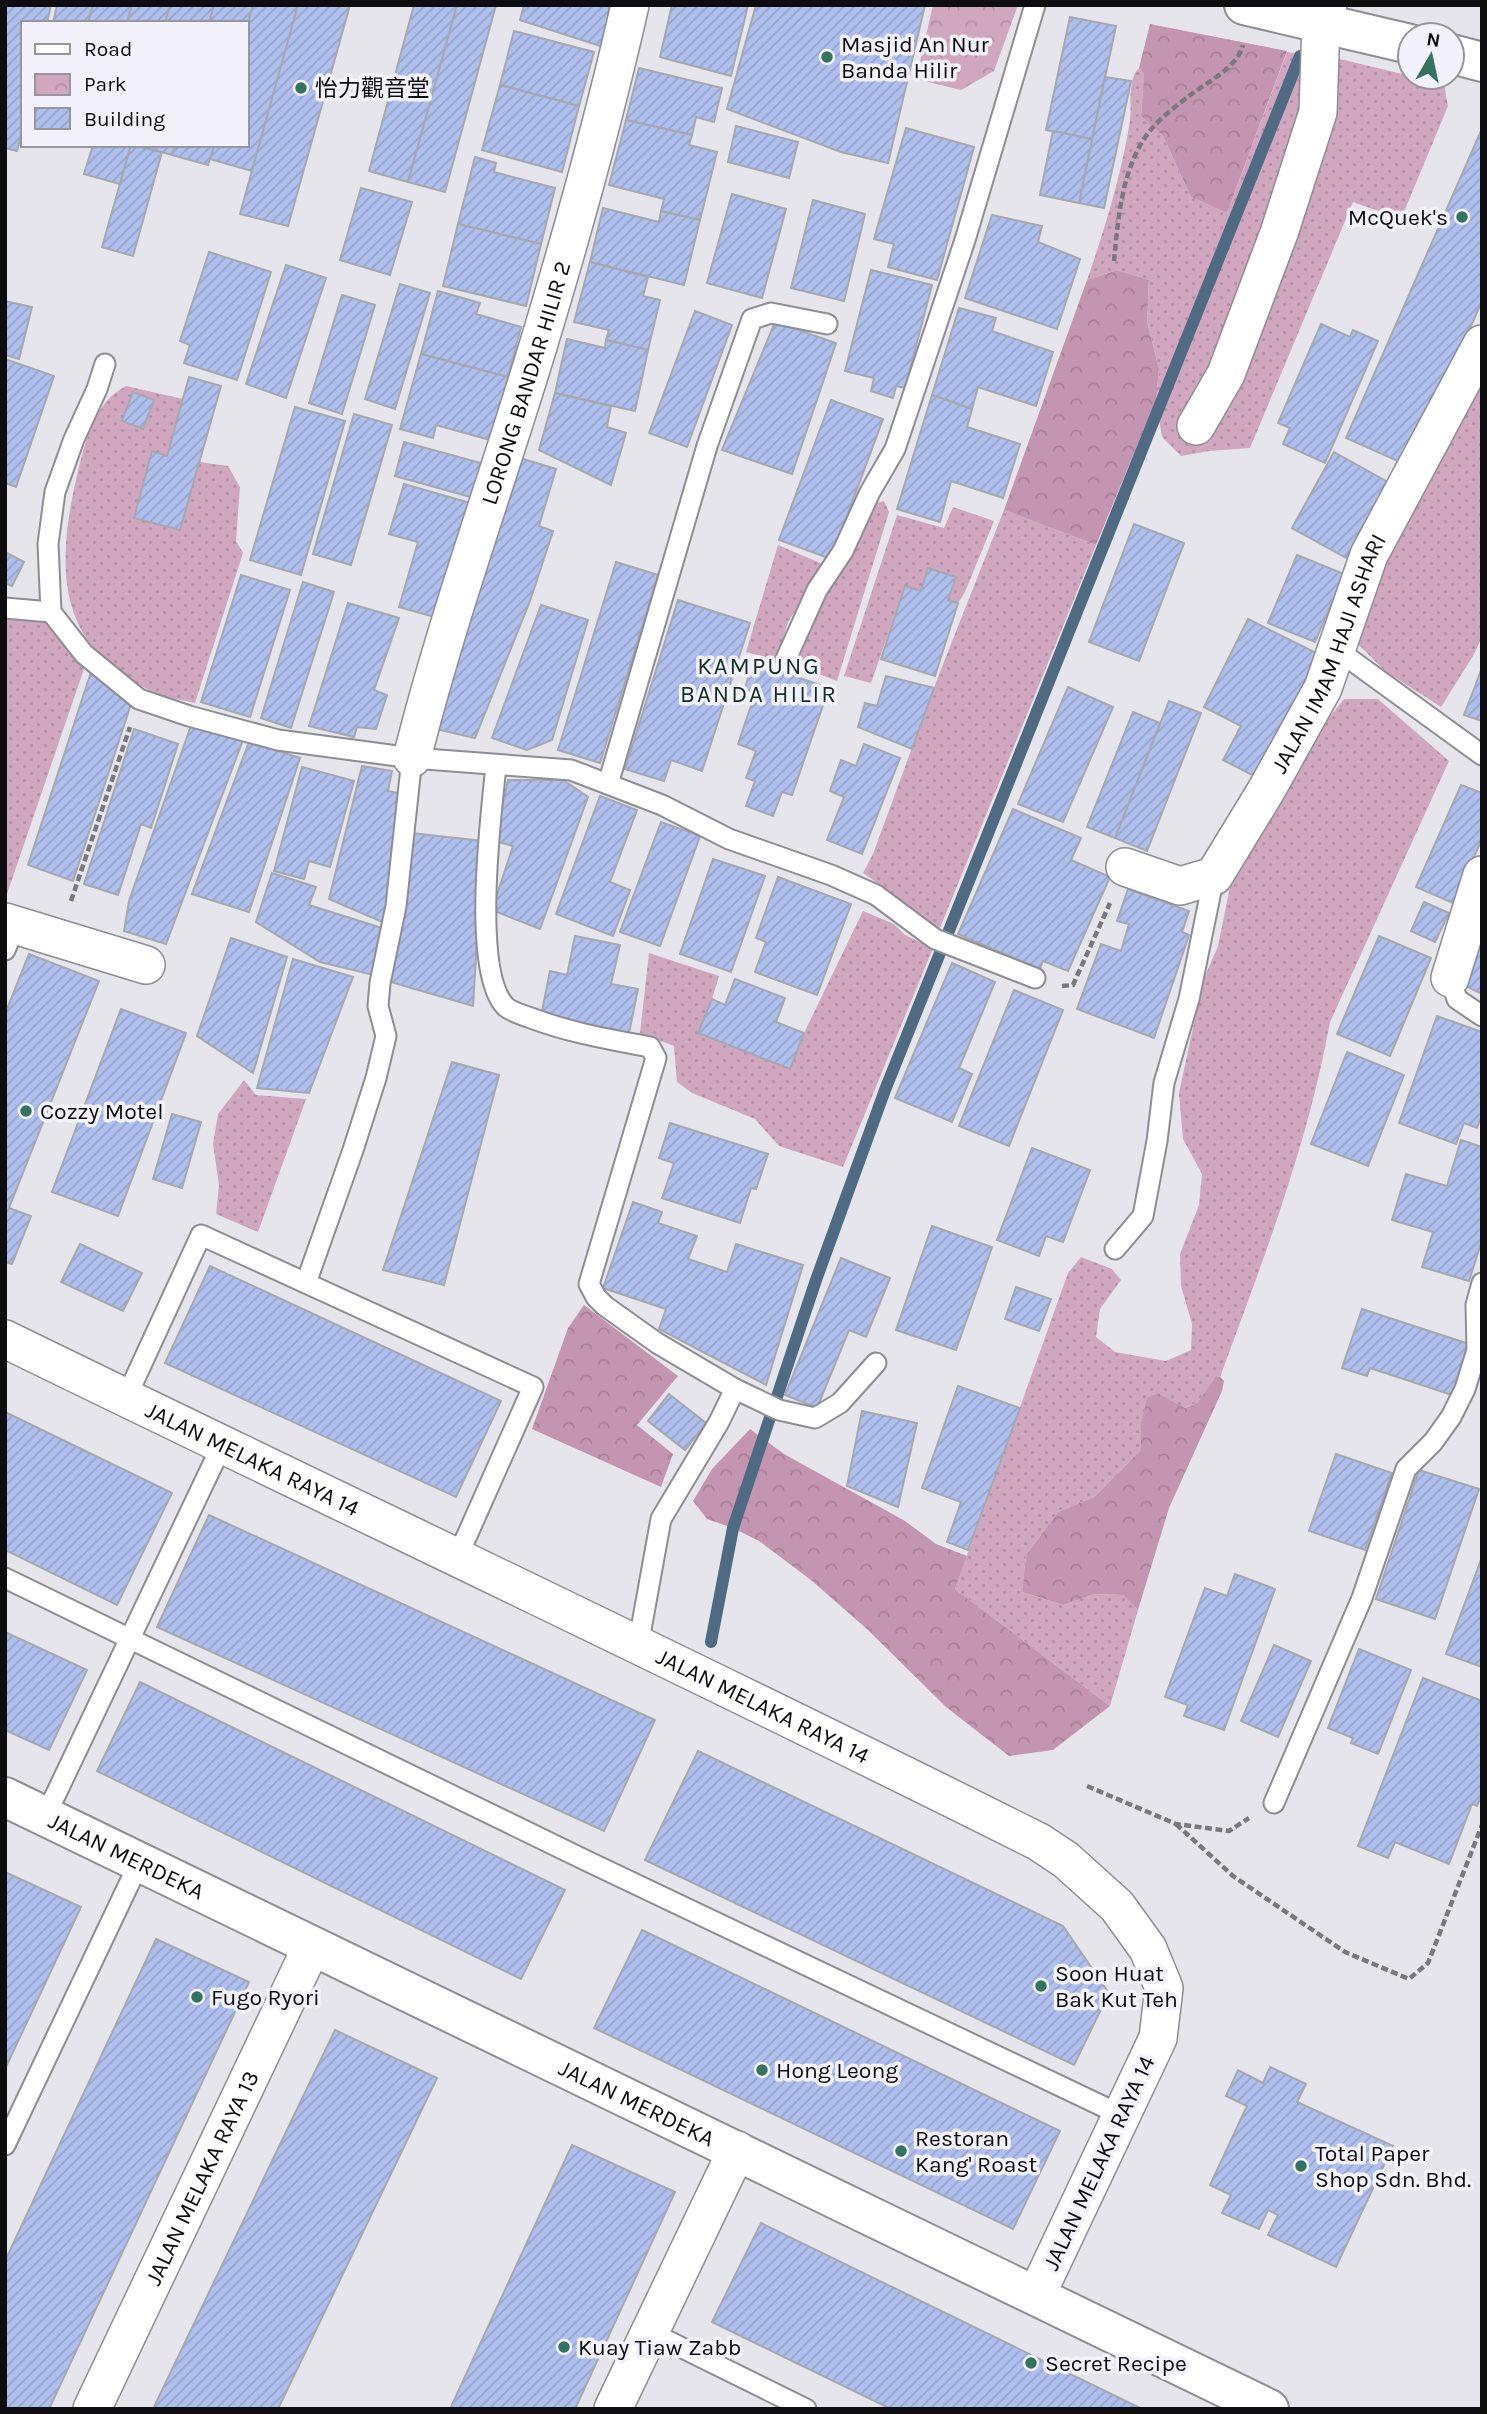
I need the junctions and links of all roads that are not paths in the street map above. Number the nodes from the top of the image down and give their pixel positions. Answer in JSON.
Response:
{"nodes":[{"id":1,"x":630,"y":5,"type":"edge"},
{"id":2,"x":1035,"y":5,"type":"edge"},
{"id":3,"x":1249,"y":6,"type":"edge"},
{"id":4,"x":1325,"y":14,"type":"edge"},
{"id":5,"x":1396,"y":39,"type":"edge"},
{"id":6,"x":827,"y":324,"type":"dead end"},
{"id":7,"x":1482,"y":344,"type":"edge"},
{"id":8,"x":105,"y":363,"type":"dead end"},
{"id":9,"x":1196,"y":426,"type":"dead end"},
{"id":10,"x":5,"y":608,"type":"edge"},
{"id":11,"x":51,"y":612,"type":"junction"},
{"id":12,"x":1336,"y":649,"type":"junction"},
{"id":13,"x":786,"y":659,"type":"dead end"},
{"id":14,"x":1482,"y":755,"type":"edge"},
{"id":15,"x":412,"y":758,"type":"junction"},
{"id":16,"x":495,"y":766,"type":"junction"},
{"id":17,"x":608,"y":784,"type":"junction"},
{"id":18,"x":1125,"y":867,"type":"road end"},
{"id":19,"x":1482,"y":875,"type":"edge"},
{"id":20,"x":1214,"y":876,"type":"junction"},
{"id":21,"x":8,"y":933,"type":"edge"},
{"id":22,"x":146,"y":965,"type":"dead end"},
{"id":23,"x":1035,"y":978,"type":"road end"},
{"id":24,"x":1450,"y":978,"type":"joint"},
{"id":25,"x":1482,"y":1016,"type":"edge"},
{"id":26,"x":1115,"y":1249,"type":"dead end"},
{"id":27,"x":306,"y":1283,"type":"junction"},
{"id":28,"x":1482,"y":1283,"type":"edge"},
{"id":29,"x":5,"y":1339,"type":"edge"},
{"id":30,"x":876,"y":1363,"type":"dead end"},
{"id":31,"x":735,"y":1388,"type":"junction"},
{"id":32,"x":126,"y":1398,"type":"junction"},
{"id":33,"x":222,"y":1445,"type":"junction"},
{"id":34,"x":457,"y":1558,"type":"junction"},
{"id":35,"x":5,"y":1578,"type":"edge"},
{"id":36,"x":130,"y":1639,"type":"junction"},
{"id":37,"x":638,"y":1646,"type":"junction"},
{"id":38,"x":5,"y":1797,"type":"edge"},
{"id":39,"x":1274,"y":1803,"type":"road end"},
{"id":40,"x":45,"y":1817,"type":"junction"},
{"id":41,"x":139,"y":1863,"type":"junction"},
{"id":42,"x":312,"y":1946,"type":"junction"},
{"id":43,"x":1121,"y":2115,"type":"junction"},
{"id":44,"x":5,"y":2145,"type":"edge"},
{"id":45,"x":737,"y":2150,"type":"junction"},
{"id":46,"x":1035,"y":2297,"type":"junction"},
{"id":47,"x":650,"y":2332,"type":"junction"},
{"id":48,"x":1258,"y":2406,"type":"edge"},
{"id":49,"x":92,"y":2409,"type":"edge"},
{"id":50,"x":613,"y":2409,"type":"edge"},
{"id":51,"x":806,"y":2409,"type":"edge"}],
"edges":[{"from":1,"to":15,"type":"street","name":"LORONG BANDAR HILIR 2"},
{"from":2,"to":13,"type":"lane"},
{"from":3,"to":4,"type":"main road"},
{"from":4,"to":5,"type":"main road"},
{"from":4,"to":9,"type":"street"},
{"from":6,"to":17,"type":"lane"},
{"from":7,"to":12,"type":"street","name":"JALAN IMAM HAJI ASHARI"},
{"from":8,"to":11,"type":"lane"},
{"from":10,"to":11,"type":"lane"},
{"from":11,"to":15,"type":"lane"},
{"from":12,"to":14,"type":"lane"},
{"from":12,"to":20,"type":"street","name":"JALAN IMAM HAJI ASHARI"},
{"from":15,"to":16,"type":"lane"},
{"from":15,"to":27,"type":"lane"},
{"from":16,"to":17,"type":"lane"},
{"from":16,"to":31,"type":"lane"},
{"from":17,"to":23,"type":"lane"},
{"from":18,"to":20,"type":"street"},
{"from":19,"to":24,"type":"street"},
{"from":20,"to":26,"type":"lane"},
{"from":21,"to":22,"type":"street"},
{"from":24,"to":25,"type":"lane"},
{"from":27,"to":32,"type":"lane"},
{"from":27,"to":34,"type":"lane"},
{"from":28,"to":39,"type":"lane"},
{"from":29,"to":32,"type":"street","name":"JALAN MELAKA RAYA 14"},
{"from":30,"to":31,"type":"lane"},
{"from":31,"to":37,"type":"lane"},
{"from":32,"to":33,"type":"street","name":"JALAN MELAKA RAYA 14"},
{"from":33,"to":34,"type":"street","name":"JALAN MELAKA RAYA 14"},
{"from":33,"to":36,"type":"lane"},
{"from":34,"to":37,"type":"street","name":"JALAN MELAKA RAYA 14"},
{"from":35,"to":36,"type":"lane"},
{"from":36,"to":40,"type":"lane"},
{"from":36,"to":43,"type":"lane"},
{"from":37,"to":43,"type":"street","name":"JALAN MELAKA RAYA 14"},
{"from":38,"to":40,"type":"main road","name":"JALAN MERDEKA"},
{"from":40,"to":41,"type":"main road","name":"JALAN MERDEKA"},
{"from":41,"to":42,"type":"main road","name":"JALAN MERDEKA"},
{"from":41,"to":44,"type":"lane"},
{"from":42,"to":45,"type":"main road","name":"JALAN MERDEKA"},
{"from":42,"to":49,"type":"street","name":"JALAN MELAKA RAYA 13"},
{"from":43,"to":46,"type":"street","name":"JALAN MELAKA RAYA 14"},
{"from":45,"to":46,"type":"main road","name":"JALAN MERDEKA"},
{"from":45,"to":47,"type":"street"},
{"from":46,"to":48,"type":"main road","name":"JALAN MERDEKA"},
{"from":47,"to":50,"type":"street"},
{"from":47,"to":51,"type":"lane"}]}
